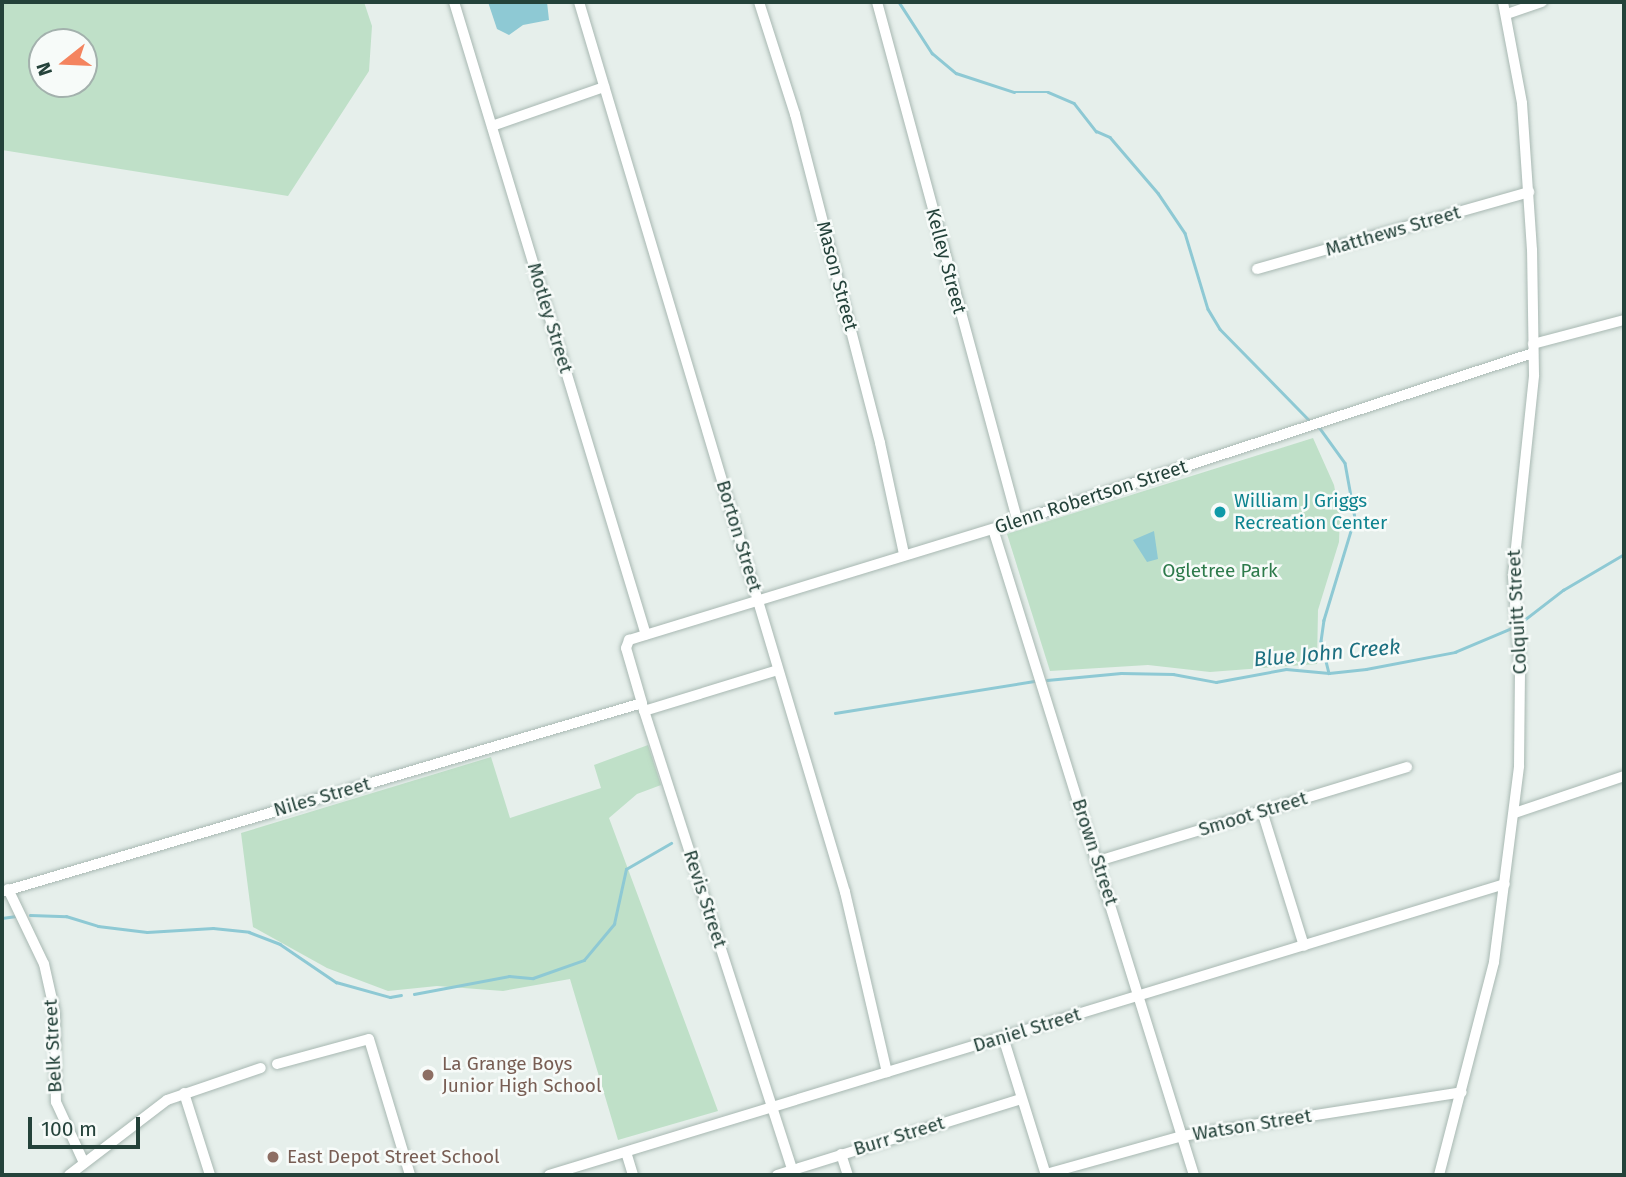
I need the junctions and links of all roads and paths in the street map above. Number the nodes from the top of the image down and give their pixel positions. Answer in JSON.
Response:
{"nodes":[{"id":1,"x":454,"y":2,"type":"edge"},
{"id":2,"x":579,"y":2,"type":"edge"},
{"id":3,"x":760,"y":2,"type":"edge"},
{"id":4,"x":877,"y":2,"type":"edge"},
{"id":5,"x":1503,"y":2,"type":"edge"},
{"id":6,"x":1542,"y":2,"type":"edge"},
{"id":7,"x":1507,"y":14,"type":"junction"},
{"id":8,"x":604,"y":87,"type":"junction"},
{"id":9,"x":492,"y":126,"type":"junction"},
{"id":10,"x":1529,"y":192,"type":"junction"},
{"id":11,"x":1257,"y":269,"type":"dead end"},
{"id":12,"x":1624,"y":320,"type":"edge"},
{"id":13,"x":1533,"y":348,"type":"junction"},
{"id":14,"x":1017,"y":519,"type":"junction"},
{"id":15,"x":993,"y":529,"type":"junction"},
{"id":16,"x":904,"y":554,"type":"junction"},
{"id":17,"x":758,"y":600,"type":"junction"},
{"id":18,"x":646,"y":635,"type":"junction"},
{"id":19,"x":778,"y":670,"type":"junction"},
{"id":20,"x":643,"y":707,"type":"junction"},
{"id":21,"x":1407,"y":767,"type":"dead end"},
{"id":22,"x":1624,"y":776,"type":"edge"},
{"id":23,"x":1262,"y":811,"type":"junction"},
{"id":24,"x":1515,"y":813,"type":"junction"},
{"id":25,"x":1098,"y":861,"type":"junction"},
{"id":26,"x":1505,"y":884,"type":"junction"},
{"id":27,"x":5,"y":891,"type":"edge"},
{"id":28,"x":1304,"y":946,"type":"junction"},
{"id":29,"x":1140,"y":995,"type":"junction"},
{"id":30,"x":1003,"y":1037,"type":"junction"},
{"id":31,"x":277,"y":1063,"type":"dead end"},
{"id":32,"x":261,"y":1068,"type":"dead end"},
{"id":33,"x":887,"y":1072,"type":"junction"},
{"id":34,"x":1462,"y":1092,"type":"junction"},
{"id":35,"x":184,"y":1093,"type":"junction"},
{"id":36,"x":1021,"y":1099,"type":"junction"},
{"id":37,"x":773,"y":1107,"type":"junction"},
{"id":38,"x":1182,"y":1136,"type":"junction"},
{"id":39,"x":626,"y":1152,"type":"junction"},
{"id":40,"x":841,"y":1154,"type":"junction"},
{"id":41,"x":84,"y":1163,"type":"junction"},
{"id":42,"x":793,"y":1173,"type":"edge"},
{"id":43,"x":69,"y":1175,"type":"edge"},
{"id":44,"x":210,"y":1175,"type":"edge"},
{"id":45,"x":410,"y":1175,"type":"edge"},
{"id":46,"x":549,"y":1175,"type":"edge"},
{"id":47,"x":633,"y":1175,"type":"edge"},
{"id":48,"x":777,"y":1175,"type":"edge"},
{"id":49,"x":848,"y":1175,"type":"edge"},
{"id":50,"x":1046,"y":1175,"type":"edge"},
{"id":51,"x":1194,"y":1175,"type":"edge"},
{"id":52,"x":1439,"y":1175,"type":"edge"}],
"edges":[{"from":1,"to":9,"type":"street","name":"Motley Street"},
{"from":2,"to":8,"type":"street","name":"Borton Street"},
{"from":3,"to":16,"type":"street","name":"Mason Street"},
{"from":4,"to":14,"type":"street","name":"Kelley Street"},
{"from":5,"to":7,"type":"street","name":"Colquitt Street"},
{"from":6,"to":7,"type":"street"},
{"from":7,"to":10,"type":"street","name":"Colquitt Street"},
{"from":8,"to":9,"type":"street"},
{"from":8,"to":17,"type":"street","name":"Borton Street"},
{"from":9,"to":18,"type":"street","name":"Motley Street"},
{"from":10,"to":11,"type":"street","name":"Matthews Street"},
{"from":10,"to":13,"type":"street","name":"Colquitt Street"},
{"from":12,"to":13,"type":"street","name":"Glenn Robertson Street"},
{"from":13,"to":14,"type":"street","name":"Glenn Robertson Street"},
{"from":13,"to":24,"type":"street","name":"Colquitt Street"},
{"from":14,"to":15,"type":"street","name":"Glenn Robertson Street"},
{"from":15,"to":16,"type":"street","name":"Glenn Robertson Street"},
{"from":15,"to":25,"type":"street","name":"Brown Street"},
{"from":16,"to":17,"type":"street","name":"Glenn Robertson Street"},
{"from":17,"to":18,"type":"street","name":"Glenn Robertson Street"},
{"from":17,"to":19,"type":"street","name":"Borton Street"},
{"from":18,"to":20,"type":"street","name":"Revis Street"},
{"from":19,"to":20,"type":"street","name":"Niles Street"},
{"from":19,"to":33,"type":"street","name":"Borton Street"},
{"from":20,"to":27,"type":"street","name":"Niles Street"},
{"from":20,"to":37,"type":"street","name":"Revis Street"},
{"from":21,"to":23,"type":"street","name":"Smoot Street"},
{"from":22,"to":24,"type":"street"},
{"from":23,"to":25,"type":"street","name":"Smoot Street"},
{"from":23,"to":28,"type":"street"},
{"from":24,"to":26,"type":"street","name":"Colquitt Street"},
{"from":25,"to":29,"type":"street","name":"Brown Street"},
{"from":26,"to":28,"type":"street","name":"Daniel Street"},
{"from":26,"to":34,"type":"street","name":"Colquitt Street"},
{"from":27,"to":41,"type":"street","name":"Belk Street"},
{"from":28,"to":29,"type":"street","name":"Daniel Street"},
{"from":29,"to":30,"type":"street","name":"Daniel Street"},
{"from":29,"to":38,"type":"street","name":"Brown Street"},
{"from":30,"to":33,"type":"street","name":"Daniel Street"},
{"from":30,"to":36,"type":"street"},
{"from":31,"to":45,"type":"street"},
{"from":32,"to":35,"type":"street"},
{"from":33,"to":37,"type":"street","name":"Daniel Street"},
{"from":34,"to":38,"type":"street","name":"Watson Street"},
{"from":34,"to":52,"type":"street","name":"Colquitt Street"},
{"from":35,"to":41,"type":"street"},
{"from":35,"to":44,"type":"street"},
{"from":36,"to":40,"type":"street","name":"Burr Street"},
{"from":36,"to":50,"type":"street"},
{"from":37,"to":39,"type":"street","name":"Daniel Street"},
{"from":37,"to":42,"type":"street","name":"Revis Street"},
{"from":38,"to":50,"type":"street","name":"Watson Street"},
{"from":38,"to":51,"type":"street","name":"Brown Street"},
{"from":39,"to":46,"type":"street","name":"Daniel Street"},
{"from":39,"to":47,"type":"street"},
{"from":40,"to":42,"type":"street","name":"Burr Street"},
{"from":40,"to":49,"type":"street"},
{"from":41,"to":43,"type":"street"},
{"from":42,"to":48,"type":"street","name":"Burr Street"}]}
